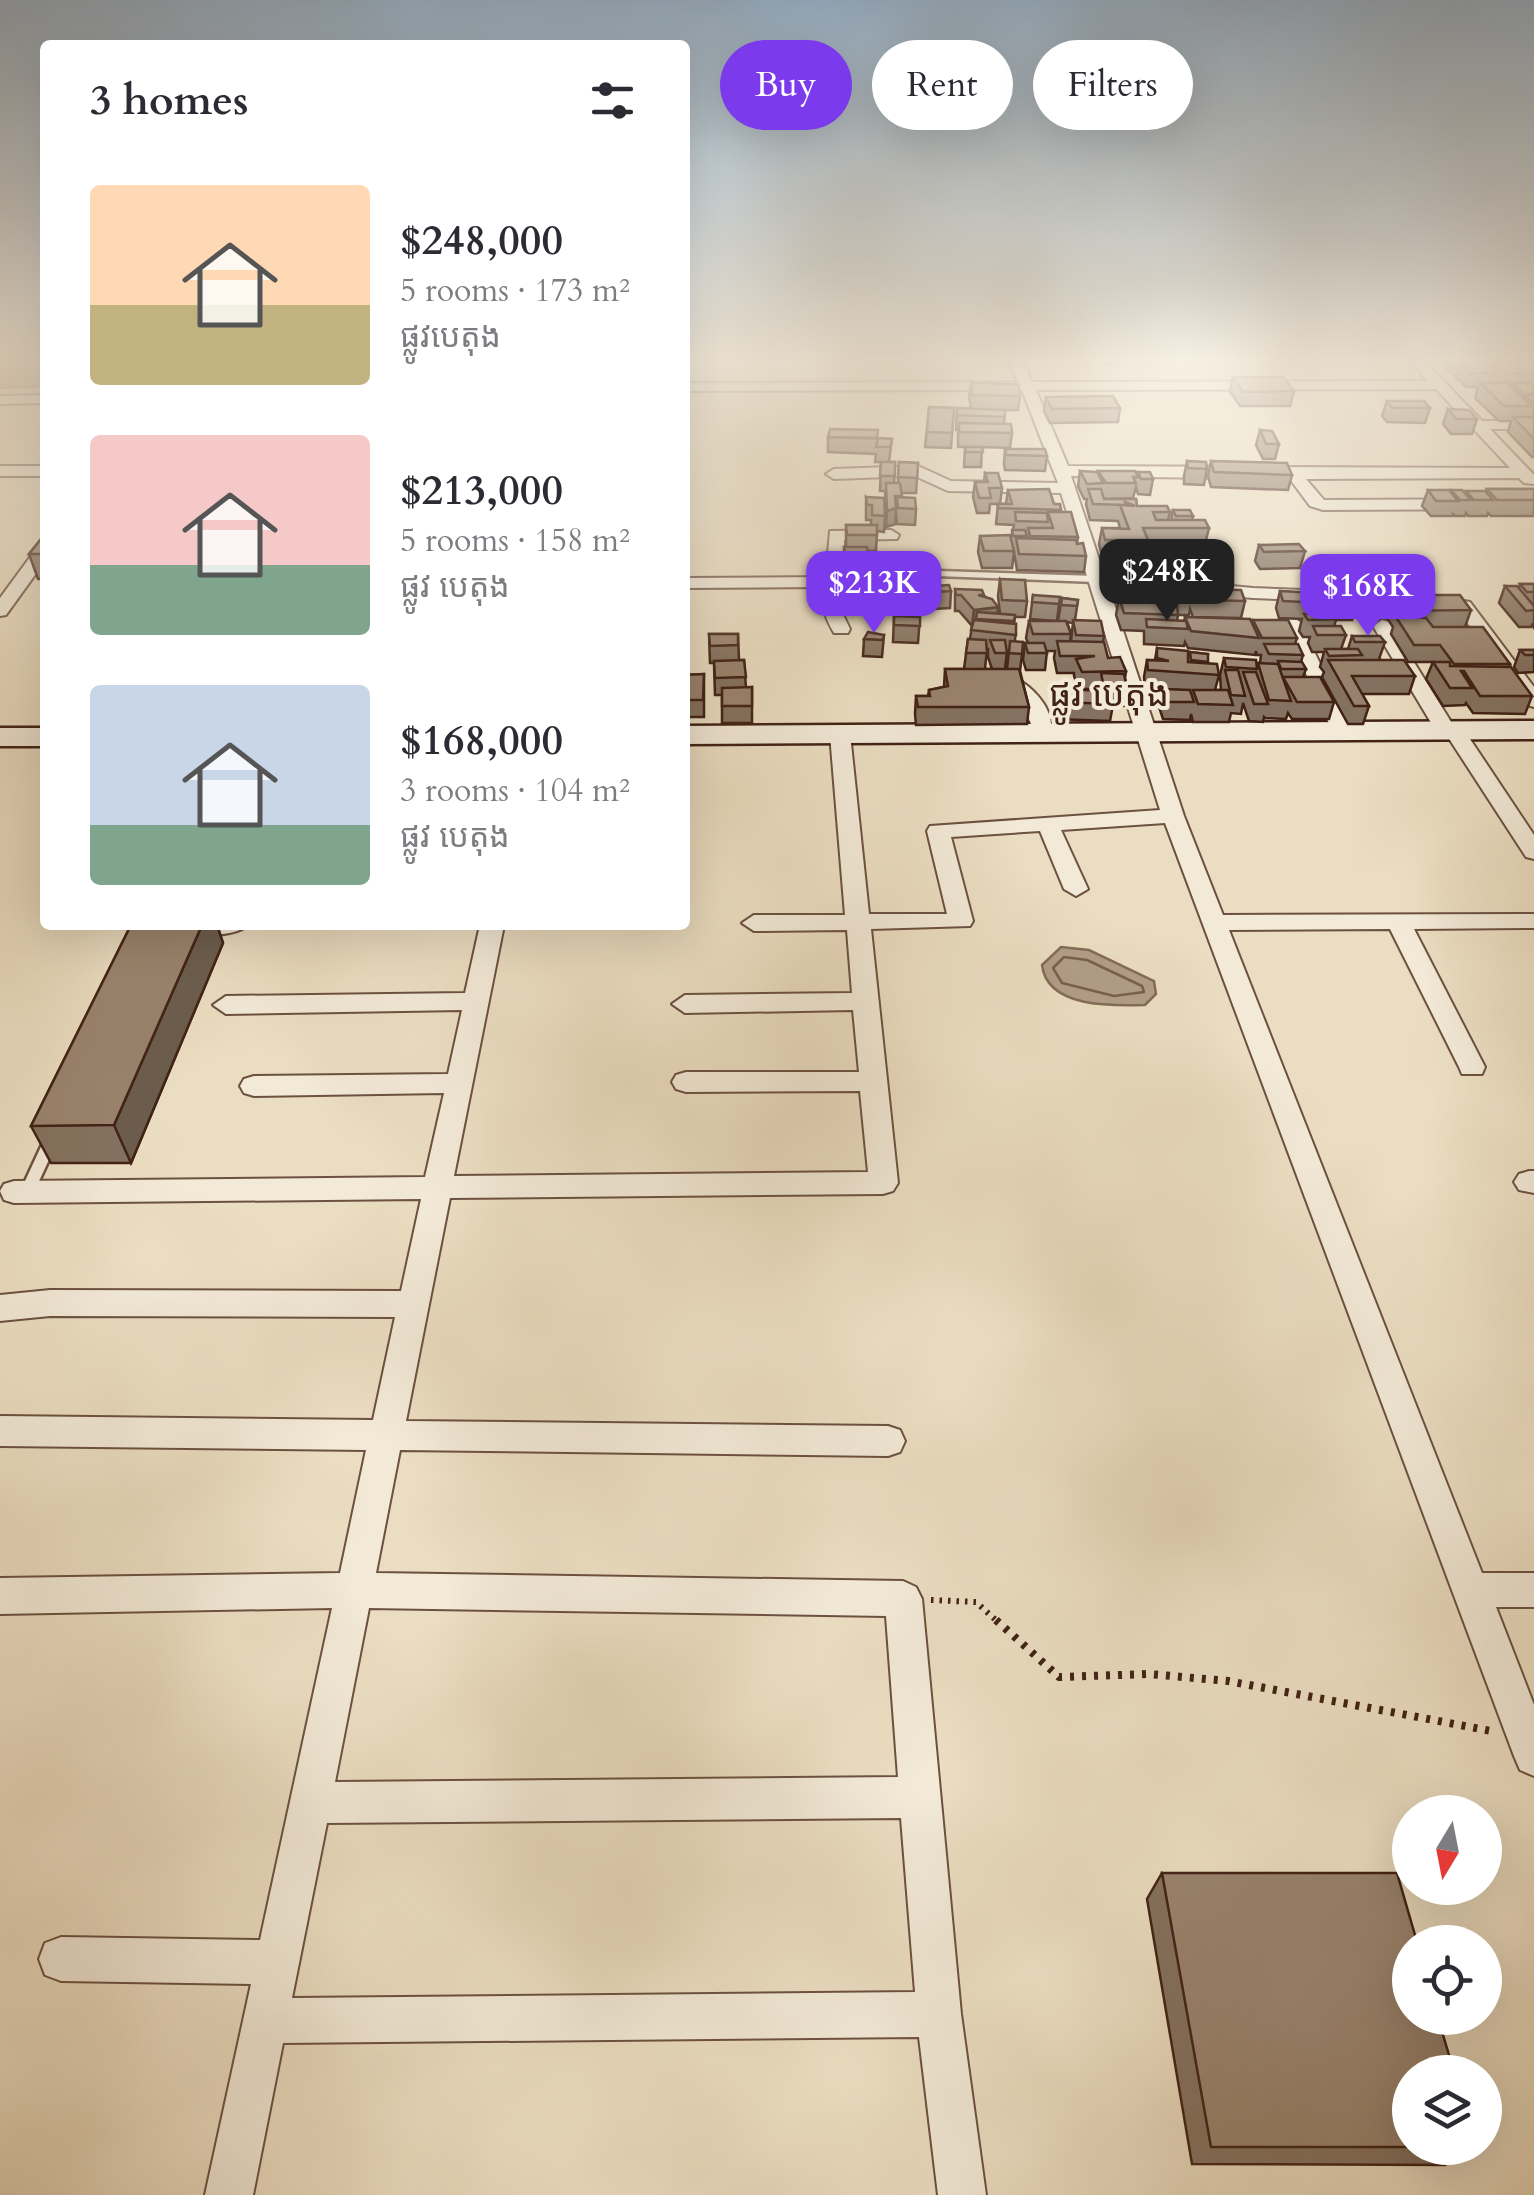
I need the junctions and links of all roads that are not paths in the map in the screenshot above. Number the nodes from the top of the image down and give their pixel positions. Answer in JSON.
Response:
{"nodes":[{"id":1,"x":833,"y":462,"type":"edge"},
{"id":2,"x":1057,"y":462,"type":"edge"},
{"id":3,"x":0,"y":471,"type":"edge"},
{"id":4,"x":40,"y":471,"type":"edge"},
{"id":5,"x":1526,"y":471,"type":"edge"},
{"id":6,"x":1295,"y":474,"type":"junction"},
{"id":7,"x":1064,"y":479,"type":"junction"},
{"id":8,"x":1534,"y":504,"type":"edge"},
{"id":9,"x":891,"y":536,"type":"dead end"},
{"id":10,"x":40,"y":556,"type":"edge"},
{"id":11,"x":939,"y":574,"type":"dead end"},
{"id":12,"x":1096,"y":579,"type":"junction"},
{"id":13,"x":690,"y":583,"type":"edge"},
{"id":14,"x":828,"y":583,"type":"junction"},
{"id":15,"x":0,"y":584,"type":"edge"},
{"id":16,"x":22,"y":584,"type":"junction"},
{"id":17,"x":40,"y":584,"type":"edge"},
{"id":18,"x":1356,"y":597,"type":"edge"},
{"id":19,"x":1464,"y":606,"type":"edge"},
{"id":20,"x":0,"y":611,"type":"edge"},
{"id":21,"x":1291,"y":622,"type":"edge"},
{"id":22,"x":1382,"y":626,"type":"dead end"},
{"id":23,"x":842,"y":629,"type":"dead end"},
{"id":24,"x":1004,"y":679,"type":"edge"},
{"id":25,"x":1534,"y":701,"type":"edge"},
{"id":26,"x":1534,"y":730,"type":"edge"},
{"id":27,"x":1451,"y":731,"type":"junction"},
{"id":28,"x":1146,"y":732,"type":"junction"},
{"id":29,"x":1344,"y":732,"type":"junction"},
{"id":30,"x":1043,"y":733,"type":"junction"},
{"id":31,"x":840,"y":734,"type":"junction"},
{"id":32,"x":690,"y":735,"type":"edge"},
{"id":33,"x":40,"y":737,"type":"edge"},
{"id":34,"x":2,"y":740,"type":"edge"},
{"id":35,"x":1172,"y":816,"type":"junction"},
{"id":36,"x":1048,"y":825,"type":"junction"},
{"id":37,"x":1534,"y":852,"type":"edge"},
{"id":38,"x":1076,"y":889,"type":"dead end"},
{"id":39,"x":1534,"y":921,"type":"edge"},
{"id":40,"x":1398,"y":922,"type":"junction"},
{"id":41,"x":754,"y":923,"type":"dead end"},
{"id":42,"x":859,"y":923,"type":"junction"},
{"id":43,"x":1214,"y":923,"type":"junction"},
{"id":44,"x":491,"y":930,"type":"edge"},
{"id":45,"x":476,"y":1001,"type":"junction"},
{"id":46,"x":866,"y":1001,"type":"junction"},
{"id":47,"x":685,"y":1004,"type":"dead end"},
{"id":48,"x":226,"y":1005,"type":"dead end"},
{"id":49,"x":1472,"y":1067,"type":"dead end"},
{"id":50,"x":874,"y":1081,"type":"junction"},
{"id":51,"x":686,"y":1082,"type":"dead end"},
{"id":52,"x":460,"y":1083,"type":"junction"},
{"id":53,"x":254,"y":1086,"type":"dead end"},
{"id":54,"x":59,"y":1120,"type":"edge"},
{"id":55,"x":439,"y":1188,"type":"junction"},
{"id":56,"x":21,"y":1192,"type":"joint"},
{"id":57,"x":415,"y":1304,"type":"junction"},
{"id":58,"x":0,"y":1308,"type":"edge"},
{"id":59,"x":0,"y":1431,"type":"edge"},
{"id":60,"x":387,"y":1436,"type":"junction"},
{"id":61,"x":888,"y":1441,"type":"dead end"},
{"id":62,"x":355,"y":1590,"type":"junction"},
{"id":63,"x":1472,"y":1590,"type":"junction"},
{"id":64,"x":1534,"y":1590,"type":"edge"},
{"id":65,"x":0,"y":1596,"type":"edge"},
{"id":66,"x":1531,"y":1747,"type":"edge"},
{"id":67,"x":920,"y":1797,"type":"junction"},
{"id":68,"x":310,"y":1803,"type":"junction"},
{"id":69,"x":61,"y":1959,"type":"dead end"},
{"id":70,"x":277,"y":1962,"type":"junction"},
{"id":71,"x":938,"y":2014,"type":"junction"},
{"id":72,"x":265,"y":2021,"type":"junction"},
{"id":73,"x":229,"y":2195,"type":"edge"},
{"id":74,"x":962,"y":2195,"type":"edge"}],
"edges":[{"from":1,"to":7,"type":"street"},
{"from":2,"to":7,"type":"street"},
{"from":3,"to":4,"type":"street"},
{"from":5,"to":6,"type":"street"},
{"from":6,"to":7,"type":"street"},
{"from":6,"to":8,"type":"street"},
{"from":7,"to":12,"type":"street"},
{"from":9,"to":14,"type":"street"},
{"from":10,"to":16,"type":"street"},
{"from":11,"to":12,"type":"lane"},
{"from":12,"to":18,"type":"street"},
{"from":12,"to":28,"type":"street"},
{"from":13,"to":14,"type":"street"},
{"from":14,"to":23,"type":"street"},
{"from":15,"to":16,"type":"street"},
{"from":16,"to":17,"type":"street"},
{"from":16,"to":20,"type":"street"},
{"from":19,"to":25,"type":"street"},
{"from":21,"to":29,"type":"street"},
{"from":22,"to":27,"type":"street"},
{"from":24,"to":30,"type":"street"},
{"from":26,"to":27,"type":"street","name":"ផ្លូវ បេតុង"},
{"from":27,"to":29,"type":"street","name":"ផ្លូវ បេតុង"},
{"from":27,"to":37,"type":"street"},
{"from":28,"to":29,"type":"street","name":"ផ្លូវ បេតុង"},
{"from":28,"to":30,"type":"street","name":"ផ្លូវ បេតុង"},
{"from":28,"to":35,"type":"street"},
{"from":30,"to":31,"type":"street","name":"ផ្លូវ បេតុង"},
{"from":31,"to":32,"type":"street","name":"ផ្លូវ បេតុង"},
{"from":31,"to":42,"type":"street"},
{"from":33,"to":34,"type":"street"},
{"from":35,"to":36,"type":"street"},
{"from":35,"to":43,"type":"street"},
{"from":36,"to":38,"type":"street"},
{"from":36,"to":42,"type":"street"},
{"from":39,"to":40,"type":"street"},
{"from":40,"to":43,"type":"street"},
{"from":40,"to":49,"type":"street"},
{"from":41,"to":42,"type":"street"},
{"from":42,"to":46,"type":"street"},
{"from":43,"to":63,"type":"street"},
{"from":44,"to":45,"type":"street"},
{"from":45,"to":48,"type":"street"},
{"from":45,"to":52,"type":"street"},
{"from":46,"to":47,"type":"street"},
{"from":46,"to":50,"type":"street"},
{"from":50,"to":51,"type":"street"},
{"from":50,"to":55,"type":"street"},
{"from":52,"to":53,"type":"street"},
{"from":52,"to":55,"type":"street"},
{"from":54,"to":56,"type":"lane"},
{"from":55,"to":56,"type":"street"},
{"from":55,"to":57,"type":"street"},
{"from":57,"to":58,"type":"street"},
{"from":57,"to":60,"type":"street"},
{"from":59,"to":60,"type":"street"},
{"from":60,"to":61,"type":"street"},
{"from":60,"to":62,"type":"street"},
{"from":62,"to":65,"type":"street"},
{"from":62,"to":67,"type":"street"},
{"from":62,"to":68,"type":"street"},
{"from":63,"to":64,"type":"street"},
{"from":63,"to":66,"type":"street"},
{"from":67,"to":68,"type":"street"},
{"from":67,"to":71,"type":"street"},
{"from":68,"to":70,"type":"street"},
{"from":69,"to":70,"type":"street"},
{"from":70,"to":72,"type":"street"},
{"from":71,"to":72,"type":"street"},
{"from":71,"to":74,"type":"street"},
{"from":72,"to":73,"type":"street"}]}
